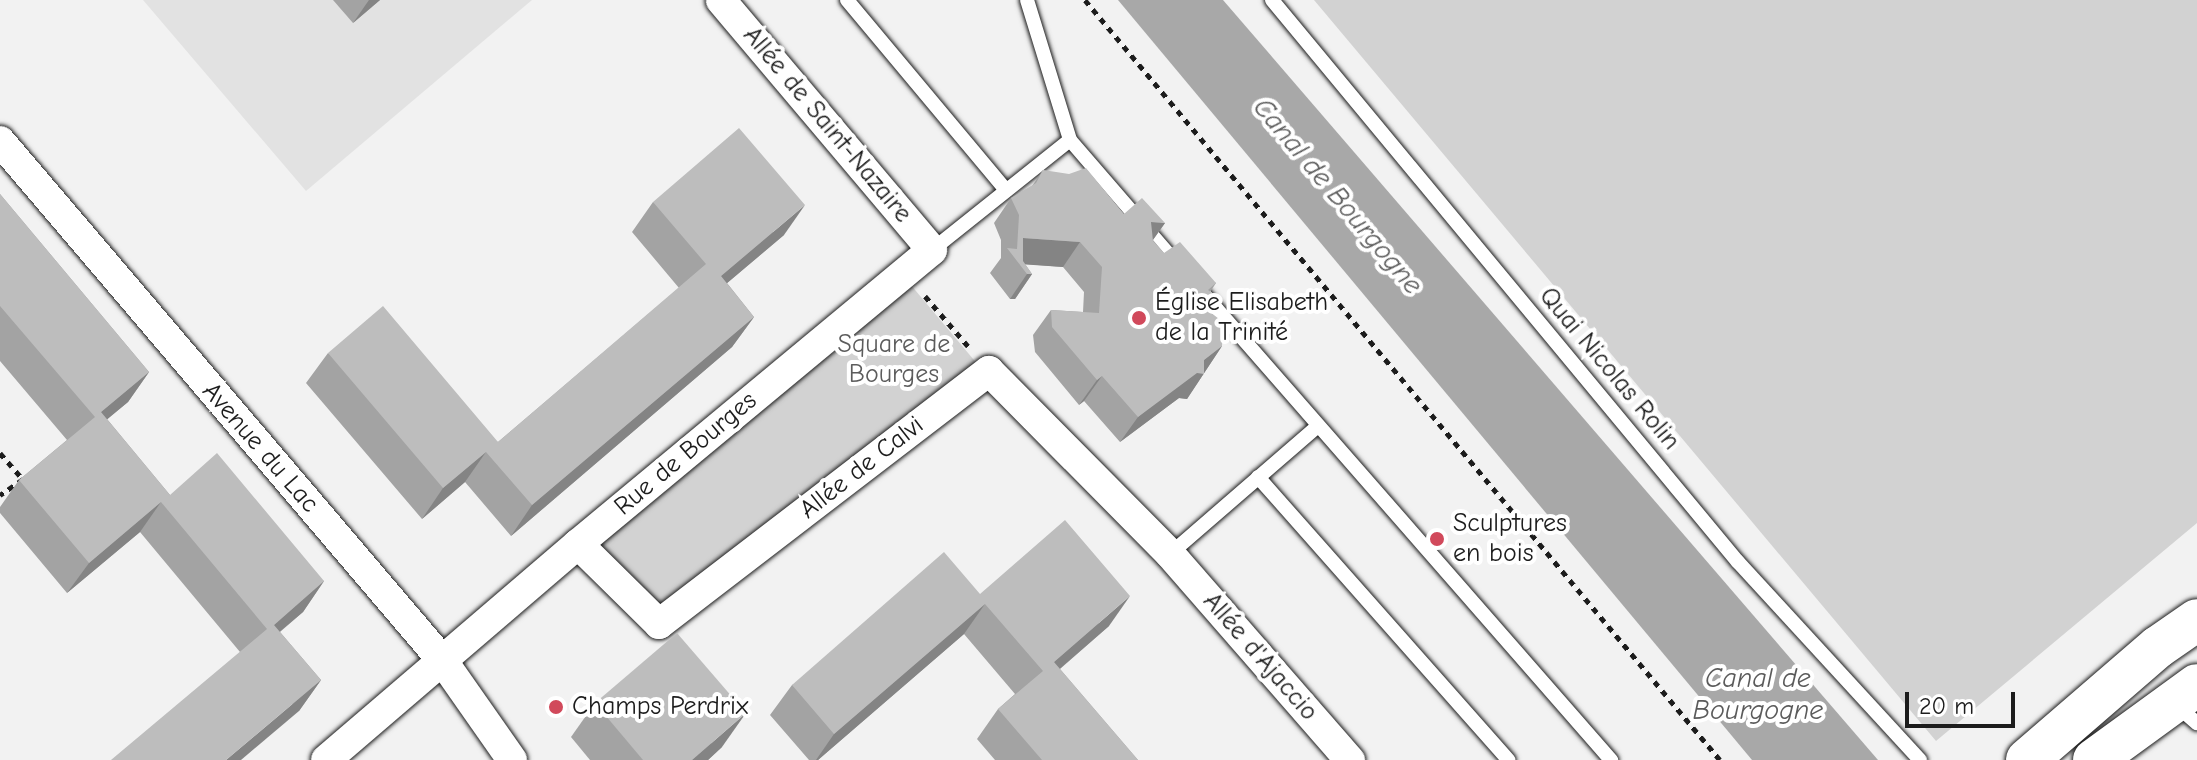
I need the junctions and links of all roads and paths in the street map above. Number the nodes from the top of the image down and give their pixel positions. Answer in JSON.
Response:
{"nodes":[{"id":1,"x":721,"y":0,"type":"edge"},
{"id":2,"x":847,"y":0,"type":"edge"},
{"id":3,"x":1027,"y":0,"type":"edge"},
{"id":4,"x":1085,"y":0,"type":"edge"},
{"id":5,"x":1272,"y":0,"type":"edge"},
{"id":6,"x":1070,"y":140,"type":"junction"},
{"id":7,"x":0,"y":141,"type":"edge"},
{"id":8,"x":1006,"y":190,"type":"junction"},
{"id":9,"x":932,"y":250,"type":"junction"},
{"id":10,"x":905,"y":273,"type":"junction"},
{"id":11,"x":989,"y":371,"type":"junction"},
{"id":12,"x":1318,"y":426,"type":"junction"},
{"id":13,"x":0,"y":453,"type":"edge"},
{"id":14,"x":1258,"y":477,"type":"junction"},
{"id":15,"x":0,"y":495,"type":"edge"},
{"id":16,"x":578,"y":544,"type":"junction"},
{"id":17,"x":1170,"y":554,"type":"junction"},
{"id":18,"x":2197,"y":607,"type":"edge"},
{"id":19,"x":2197,"y":620,"type":"edge"},
{"id":20,"x":2163,"y":643,"type":"junction"},
{"id":21,"x":442,"y":660,"type":"junction"},
{"id":22,"x":2189,"y":703,"type":"edge"},
{"id":23,"x":2104,"y":751,"type":"edge"},
{"id":24,"x":326,"y":760,"type":"edge"},
{"id":25,"x":512,"y":760,"type":"edge"},
{"id":26,"x":1350,"y":760,"type":"edge"},
{"id":27,"x":1508,"y":760,"type":"edge"},
{"id":28,"x":1611,"y":760,"type":"edge"},
{"id":29,"x":1720,"y":760,"type":"edge"},
{"id":30,"x":1920,"y":760,"type":"edge"},
{"id":31,"x":2027,"y":760,"type":"edge"}],
"edges":[{"from":1,"to":9,"type":"street","name":"Allée de Saint-Nazaire"},
{"from":2,"to":8,"type":"lane"},
{"from":3,"to":6,"type":"lane"},
{"from":4,"to":29,"type":"path"},
{"from":5,"to":30,"type":"lane","name":"Quai Nicolas Rolin"},
{"from":6,"to":8,"type":"lane"},
{"from":6,"to":12,"type":"lane"},
{"from":7,"to":21,"type":"street","name":"Avenue du Lac"},
{"from":8,"to":9,"type":"lane"},
{"from":9,"to":10,"type":"street","name":"Rue de Bourges"},
{"from":10,"to":11,"type":"path"},
{"from":10,"to":16,"type":"street","name":"Rue de Bourges"},
{"from":11,"to":16,"type":"street","name":"Allée de Calvi"},
{"from":11,"to":17,"type":"street"},
{"from":12,"to":14,"type":"lane"},
{"from":12,"to":28,"type":"lane"},
{"from":13,"to":15,"type":"path"},
{"from":14,"to":17,"type":"lane"},
{"from":14,"to":27,"type":"lane"},
{"from":16,"to":21,"type":"street","name":"Rue de Bourges"},
{"from":17,"to":26,"type":"street","name":"Allée d'Ajaccio"},
{"from":18,"to":20,"type":"main road"},
{"from":19,"to":20,"type":"main road"},
{"from":20,"to":31,"type":"main road"},
{"from":21,"to":24,"type":"street","name":"Rue de Bourges"},
{"from":21,"to":25,"type":"street","name":"Avenue du Lac"},
{"from":22,"to":23,"type":"main road"}]}
